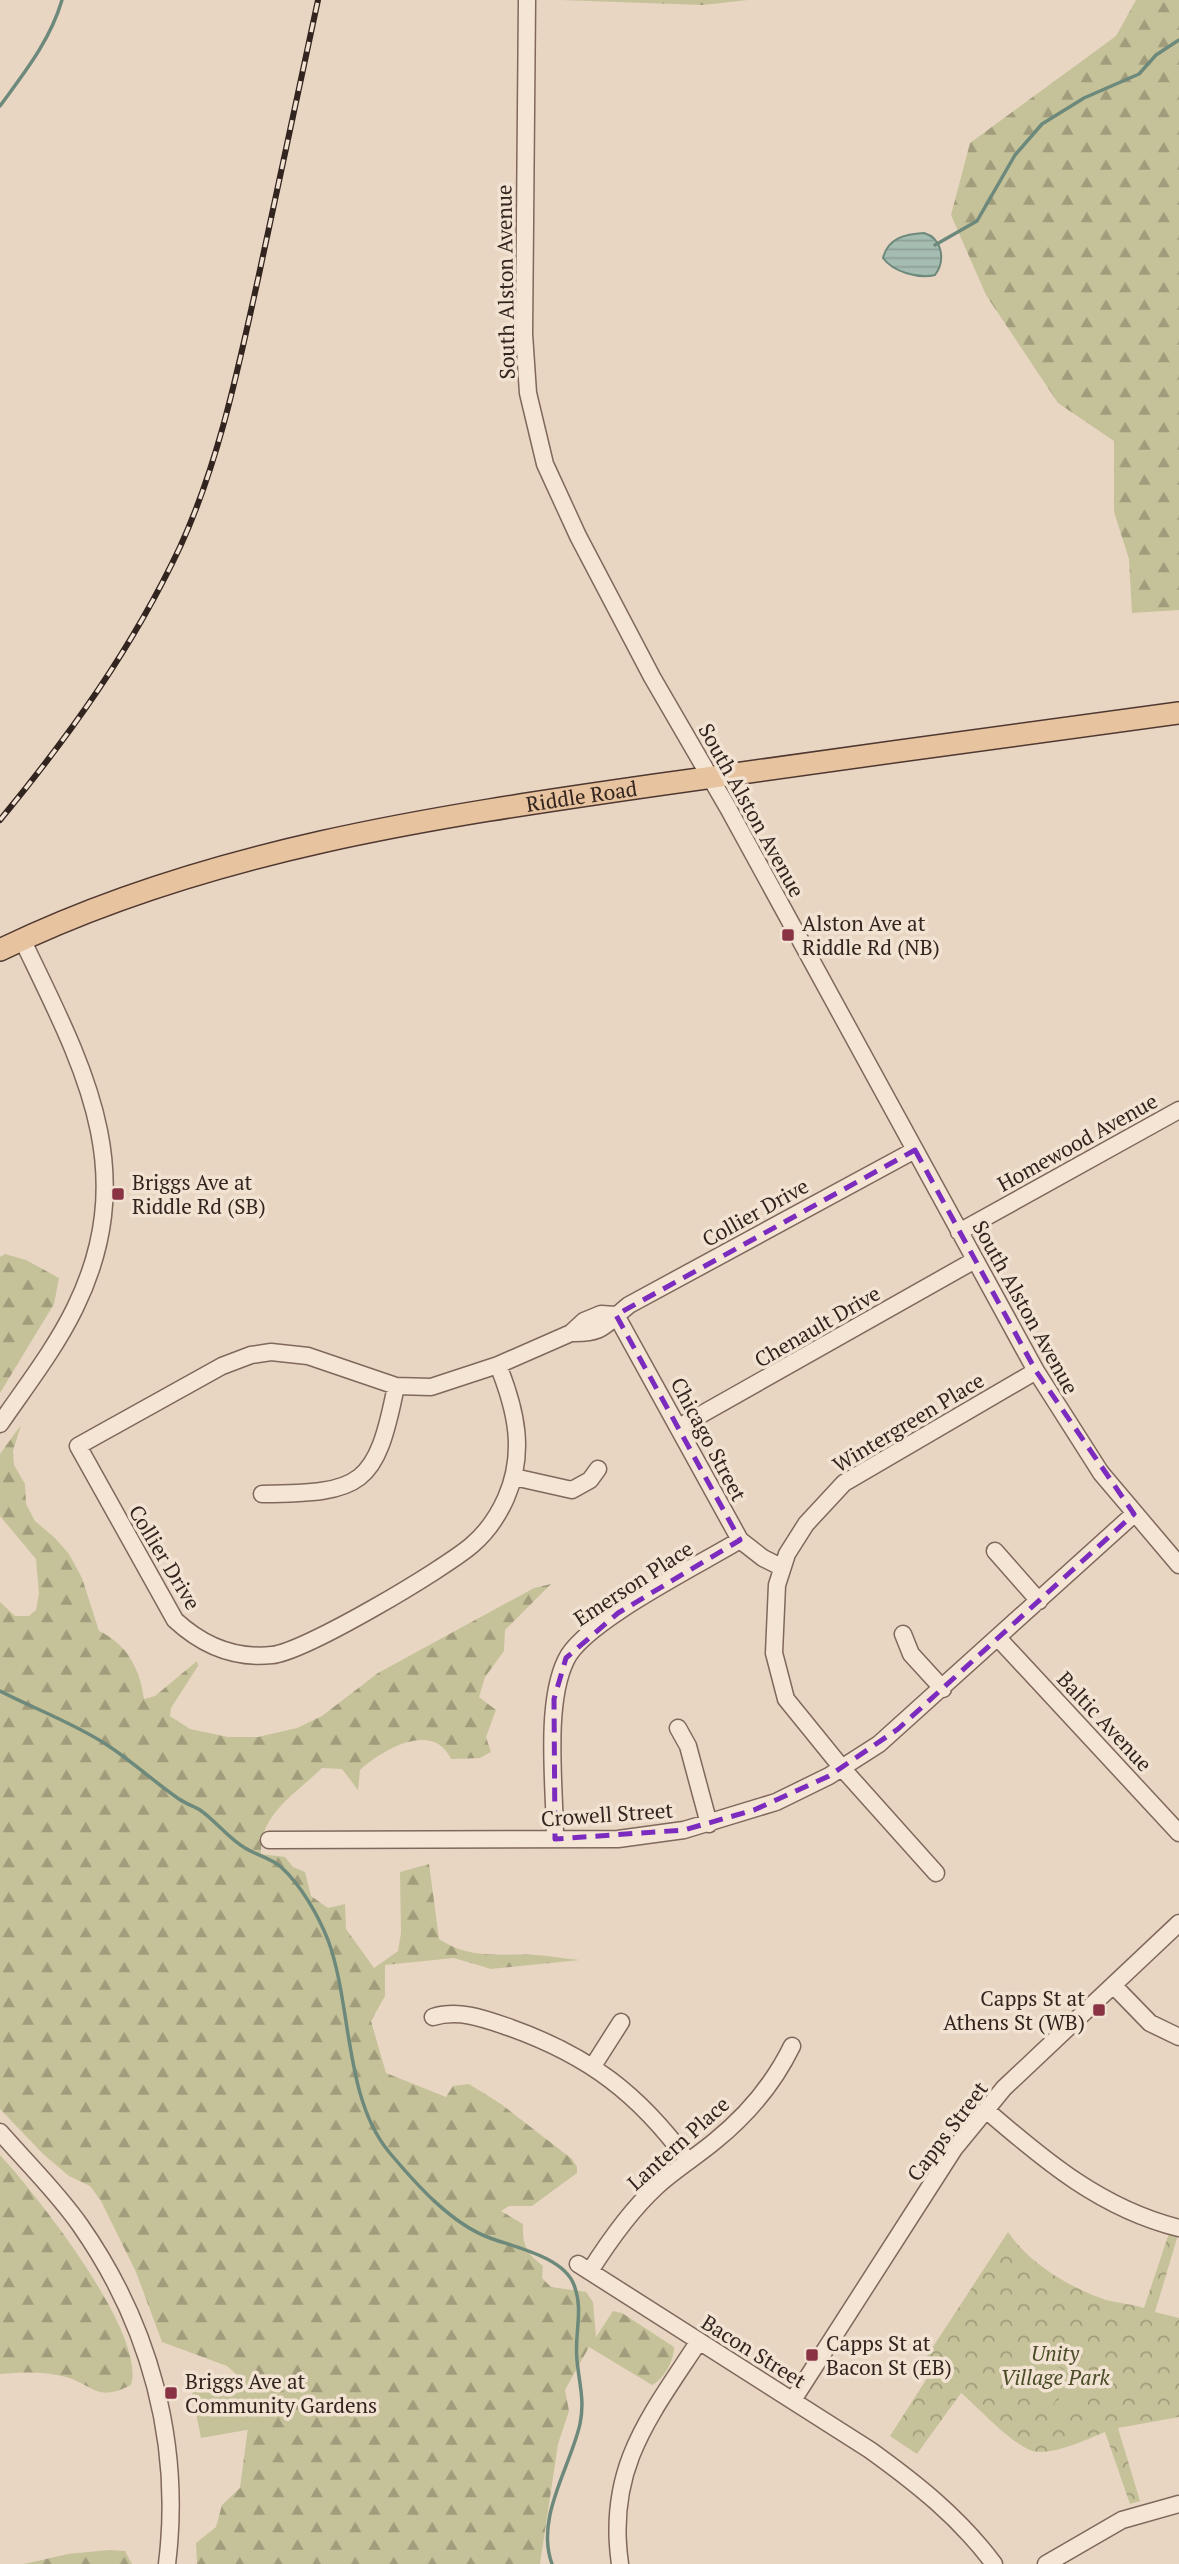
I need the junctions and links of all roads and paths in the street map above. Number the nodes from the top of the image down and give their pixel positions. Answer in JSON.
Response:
{"nodes":[{"id":1,"x":527,"y":0,"type":"edge"},
{"id":2,"x":1179,"y":713,"type":"edge"},
{"id":3,"x":710,"y":778,"type":"junction"},
{"id":4,"x":22,"y":939,"type":"junction"},
{"id":5,"x":0,"y":950,"type":"edge"},
{"id":6,"x":1179,"y":1110,"type":"edge"},
{"id":7,"x":915,"y":1150,"type":"junction"},
{"id":8,"x":959,"y":1232,"type":"junction"},
{"id":9,"x":975,"y":1260,"type":"junction"},
{"id":10,"x":616,"y":1315,"type":"junction"},
{"id":11,"x":498,"y":1365,"type":"junction"},
{"id":12,"x":1036,"y":1371,"type":"junction"},
{"id":13,"x":396,"y":1386,"type":"junction"},
{"id":14,"x":0,"y":1424,"type":"edge"},
{"id":15,"x":679,"y":1427,"type":"junction"},
{"id":16,"x":598,"y":1469,"type":"dead end"},
{"id":17,"x":513,"y":1477,"type":"junction"},
{"id":18,"x":262,"y":1494,"type":"dead end"},
{"id":19,"x":1134,"y":1514,"type":"junction"},
{"id":20,"x":740,"y":1540,"type":"junction"},
{"id":21,"x":995,"y":1551,"type":"dead end"},
{"id":22,"x":1179,"y":1565,"type":"edge"},
{"id":23,"x":781,"y":1567,"type":"junction"},
{"id":24,"x":1039,"y":1601,"type":"junction"},
{"id":25,"x":903,"y":1634,"type":"dead end"},
{"id":26,"x":999,"y":1639,"type":"junction"},
{"id":27,"x":943,"y":1689,"type":"junction"},
{"id":28,"x":678,"y":1728,"type":"dead end"},
{"id":29,"x":842,"y":1768,"type":"junction"},
{"id":30,"x":709,"y":1824,"type":"junction"},
{"id":31,"x":1179,"y":1833,"type":"edge"},
{"id":32,"x":555,"y":1839,"type":"junction"},
{"id":33,"x":269,"y":1840,"type":"dead end"},
{"id":34,"x":936,"y":1873,"type":"dead end"},
{"id":35,"x":1179,"y":1923,"type":"edge"},
{"id":36,"x":1113,"y":1985,"type":"junction"},
{"id":37,"x":433,"y":2017,"type":"dead end"},
{"id":38,"x":621,"y":2022,"type":"dead end"},
{"id":39,"x":1179,"y":2037,"type":"edge"},
{"id":40,"x":792,"y":2046,"type":"dead end"},
{"id":41,"x":593,"y":2066,"type":"junction"},
{"id":42,"x":986,"y":2110,"type":"junction"},
{"id":43,"x":0,"y":2132,"type":"edge"},
{"id":44,"x":688,"y":2161,"type":"junction"},
{"id":45,"x":1179,"y":2228,"type":"edge"},
{"id":46,"x":584,"y":2267,"type":"joint"},
{"id":47,"x":699,"y":2340,"type":"junction"},
{"id":48,"x":793,"y":2400,"type":"junction"},
{"id":49,"x":1179,"y":2504,"type":"edge"},
{"id":50,"x":167,"y":2564,"type":"edge"},
{"id":51,"x":620,"y":2564,"type":"edge"},
{"id":52,"x":994,"y":2564,"type":"edge"},
{"id":53,"x":1046,"y":2564,"type":"edge"}],
"edges":[{"from":1,"to":3,"type":"street","name":"South Alston Avenue"},
{"from":2,"to":3,"type":"main road","name":"Riddle Road"},
{"from":3,"to":4,"type":"main road","name":"Riddle Road"},
{"from":3,"to":7,"type":"street","name":"South Alston Avenue"},
{"from":4,"to":5,"type":"main road","name":"Riddle Road"},
{"from":4,"to":14,"type":"street"},
{"from":6,"to":8,"type":"street","name":"Homewood Avenue"},
{"from":7,"to":8,"type":"street","name":"South Alston Avenue"},
{"from":7,"to":10,"type":"street","name":"Collier Drive"},
{"from":8,"to":9,"type":"street","name":"South Alston Avenue"},
{"from":9,"to":12,"type":"street","name":"South Alston Avenue"},
{"from":9,"to":15,"type":"street","name":"Chenault Drive"},
{"from":10,"to":11,"type":"street","name":"Collier Drive"},
{"from":10,"to":15,"type":"street","name":"Chicago Street"},
{"from":11,"to":13,"type":"street","name":"Collier Drive"},
{"from":11,"to":17,"type":"street","name":"Collier Drive"},
{"from":12,"to":19,"type":"street","name":"South Alston Avenue"},
{"from":12,"to":23,"type":"street","name":"Wintergreen Place"},
{"from":13,"to":17,"type":"street","name":"Collier Drive"},
{"from":13,"to":18,"type":"street"},
{"from":15,"to":20,"type":"street","name":"Chicago Street"},
{"from":16,"to":17,"type":"street"},
{"from":19,"to":22,"type":"street","name":"South Alston Avenue"},
{"from":19,"to":24,"type":"street","name":"Crowell Street"},
{"from":20,"to":23,"type":"street","name":"Chicago Street"},
{"from":20,"to":32,"type":"street","name":"Emerson Place"},
{"from":21,"to":24,"type":"street"},
{"from":23,"to":29,"type":"street","name":"Wintergreen Place"},
{"from":24,"to":26,"type":"street","name":"Crowell Street"},
{"from":25,"to":27,"type":"street"},
{"from":26,"to":27,"type":"street","name":"Crowell Street"},
{"from":26,"to":31,"type":"street","name":"Baltic Avenue"},
{"from":27,"to":29,"type":"street","name":"Crowell Street"},
{"from":28,"to":30,"type":"street"},
{"from":29,"to":30,"type":"street","name":"Crowell Street"},
{"from":29,"to":34,"type":"street","name":"Wintergreen Place"},
{"from":30,"to":32,"type":"street","name":"Crowell Street"},
{"from":32,"to":33,"type":"street","name":"Crowell Street"},
{"from":35,"to":36,"type":"street","name":"Capps Street"},
{"from":36,"to":39,"type":"street"},
{"from":36,"to":42,"type":"street","name":"Capps Street"},
{"from":37,"to":41,"type":"street"},
{"from":38,"to":41,"type":"street"},
{"from":40,"to":44,"type":"street","name":"Lantern Place"},
{"from":41,"to":44,"type":"street"},
{"from":42,"to":45,"type":"street"},
{"from":42,"to":48,"type":"street","name":"Capps Street"},
{"from":43,"to":50,"type":"street"},
{"from":44,"to":46,"type":"street","name":"Lantern Place"},
{"from":46,"to":47,"type":"street","name":"Bacon Street"},
{"from":47,"to":48,"type":"street","name":"Bacon Street"},
{"from":47,"to":51,"type":"street"},
{"from":48,"to":52,"type":"street","name":"Bacon Street"},
{"from":49,"to":53,"type":"street"}]}
